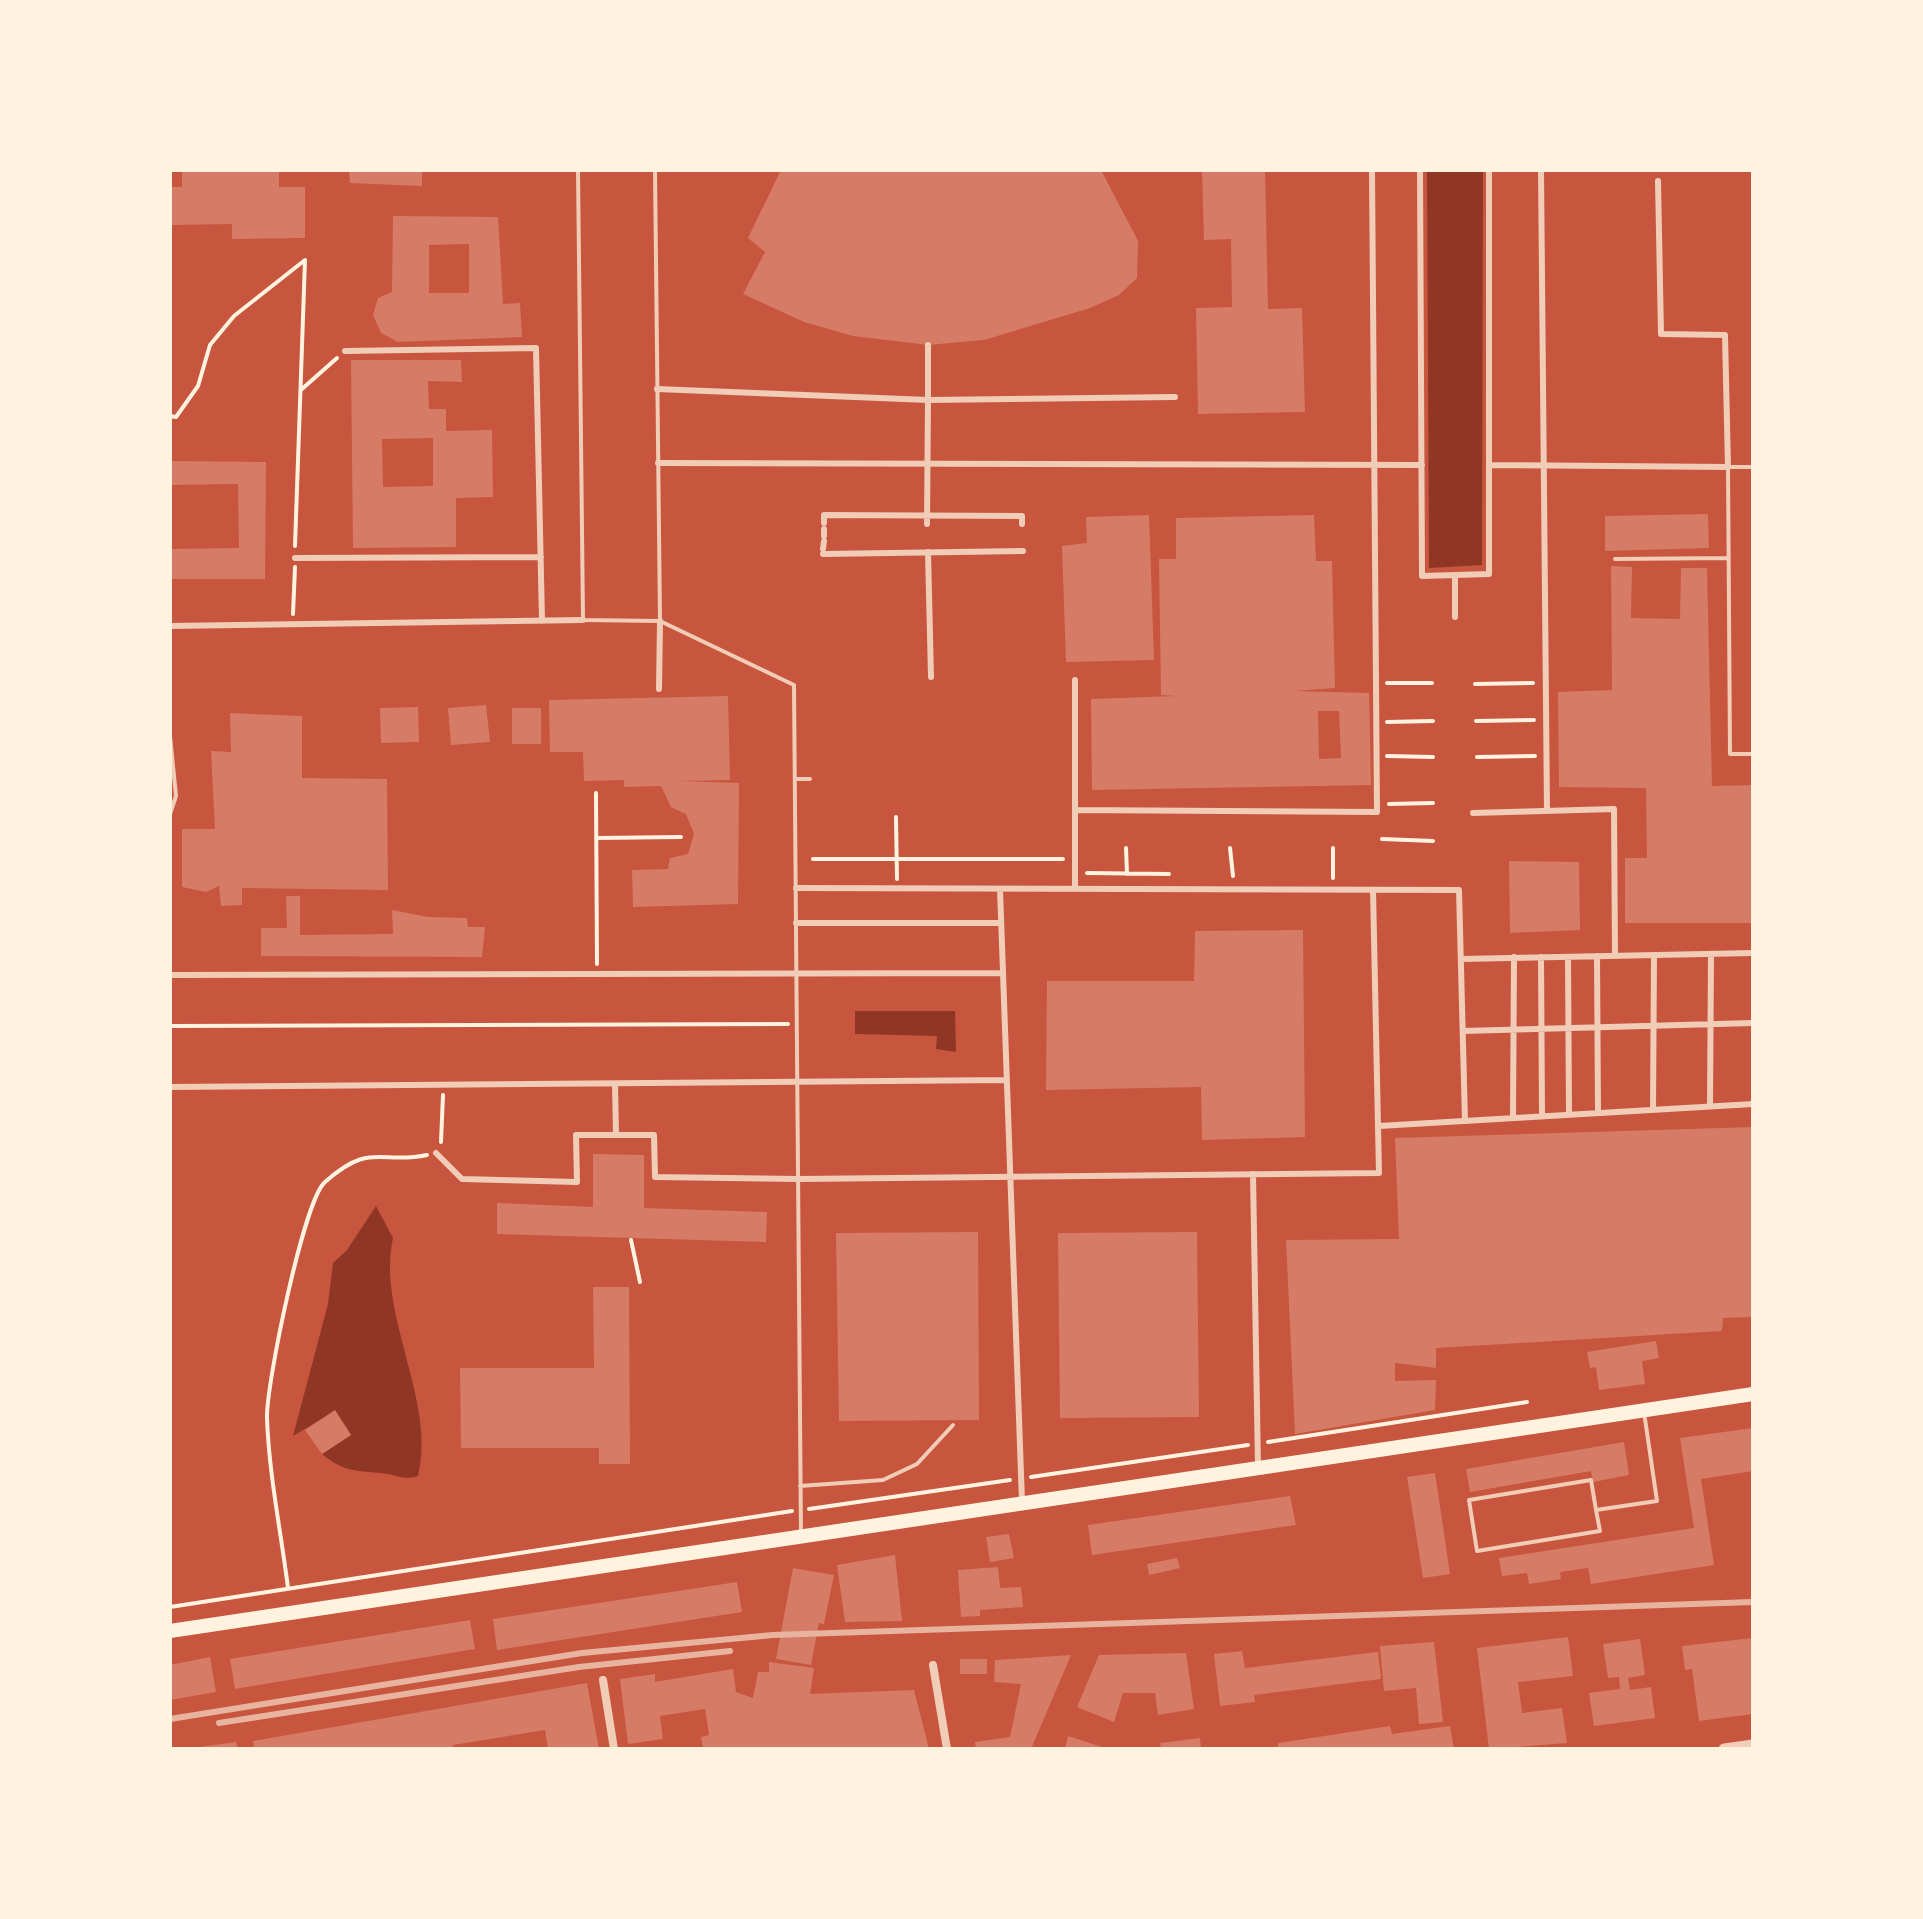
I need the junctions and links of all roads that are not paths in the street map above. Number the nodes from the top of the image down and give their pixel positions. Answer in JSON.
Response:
{"nodes":[{"id":1,"x":578,"y":170,"type":"edge"},
{"id":2,"x":655,"y":170,"type":"edge"},
{"id":3,"x":1372,"y":170,"type":"edge"},
{"id":4,"x":1420,"y":170,"type":"edge"},
{"id":5,"x":1489,"y":170,"type":"edge"},
{"id":6,"x":1541,"y":170,"type":"edge"},
{"id":7,"x":1658,"y":181,"type":"dead end"},
{"id":8,"x":928,"y":345,"type":"dead end"},
{"id":9,"x":345,"y":351,"type":"road end"},
{"id":10,"x":657,"y":389,"type":"junction"},
{"id":11,"x":1175,"y":397,"type":"dead end"},
{"id":12,"x":928,"y":400,"type":"junction"},
{"id":13,"x":658,"y":463,"type":"junction"},
{"id":14,"x":927,"y":463,"type":"junction"},
{"id":15,"x":1544,"y":464,"type":"junction"},
{"id":16,"x":1374,"y":465,"type":"junction"},
{"id":17,"x":1422,"y":465,"type":"junction"},
{"id":18,"x":1491,"y":465,"type":"junction"},
{"id":19,"x":1728,"y":467,"type":"junction"},
{"id":20,"x":1753,"y":467,"type":"edge"},
{"id":21,"x":927,"y":516,"type":"junction"},
{"id":22,"x":1022,"y":528,"type":"dead end"},
{"id":23,"x":928,"y":538,"type":"junction"},
{"id":24,"x":1023,"y":546,"type":"dead end"},
{"id":25,"x":541,"y":557,"type":"junction"},
{"id":26,"x":295,"y":558,"type":"road end"},
{"id":27,"x":1728,"y":558,"type":"junction"},
{"id":28,"x":1615,"y":559,"type":"dead end"},
{"id":29,"x":1455,"y":575,"type":"junction"},
{"id":30,"x":1455,"y":617,"type":"dead end"},
{"id":31,"x":583,"y":620,"type":"junction"},
{"id":32,"x":542,"y":621,"type":"junction"},
{"id":33,"x":660,"y":621,"type":"junction"},
{"id":34,"x":170,"y":626,"type":"edge"},
{"id":35,"x":931,"y":677,"type":"dead end"},
{"id":36,"x":1075,"y":680,"type":"dead end"},
{"id":37,"x":659,"y":689,"type":"dead end"},
{"id":38,"x":170,"y":736,"type":"edge"},
{"id":39,"x":1753,"y":754,"type":"edge"},
{"id":40,"x":795,"y":779,"type":"junction"},
{"id":41,"x":810,"y":779,"type":"dead end"},
{"id":42,"x":1075,"y":810,"type":"junction"},
{"id":43,"x":1547,"y":811,"type":"junction"},
{"id":44,"x":1473,"y":813,"type":"dead end"},
{"id":45,"x":170,"y":814,"type":"edge"},
{"id":46,"x":796,"y":888,"type":"junction"},
{"id":47,"x":1000,"y":889,"type":"junction"},
{"id":48,"x":1075,"y":889,"type":"junction"},
{"id":49,"x":1373,"y":890,"type":"junction"},
{"id":50,"x":796,"y":923,"type":"junction"},
{"id":51,"x":1001,"y":923,"type":"junction"},
{"id":52,"x":1753,"y":953,"type":"edge"},
{"id":53,"x":1711,"y":954,"type":"junction"},
{"id":54,"x":1654,"y":955,"type":"junction"},
{"id":55,"x":1597,"y":956,"type":"junction"},
{"id":56,"x":1615,"y":956,"type":"junction"},
{"id":57,"x":1514,"y":957,"type":"junction"},
{"id":58,"x":1541,"y":957,"type":"junction"},
{"id":59,"x":1568,"y":957,"type":"junction"},
{"id":60,"x":1462,"y":959,"type":"junction"},
{"id":61,"x":796,"y":973,"type":"junction"},
{"id":62,"x":1003,"y":973,"type":"junction"},
{"id":63,"x":170,"y":975,"type":"edge"},
{"id":64,"x":1753,"y":1023,"type":"edge"},
{"id":65,"x":1710,"y":1024,"type":"junction"},
{"id":66,"x":1653,"y":1026,"type":"junction"},
{"id":67,"x":1598,"y":1027,"type":"junction"},
{"id":68,"x":1569,"y":1028,"type":"junction"},
{"id":69,"x":1513,"y":1029,"type":"junction"},
{"id":70,"x":1541,"y":1029,"type":"junction"},
{"id":71,"x":1463,"y":1031,"type":"junction"},
{"id":72,"x":1006,"y":1080,"type":"junction"},
{"id":73,"x":797,"y":1082,"type":"junction"},
{"id":74,"x":615,"y":1084,"type":"junction"},
{"id":75,"x":170,"y":1087,"type":"edge"},
{"id":76,"x":1753,"y":1104,"type":"edge"},
{"id":77,"x":1710,"y":1106,"type":"junction"},
{"id":78,"x":1653,"y":1110,"type":"junction"},
{"id":79,"x":1598,"y":1113,"type":"junction"},
{"id":80,"x":1569,"y":1115,"type":"junction"},
{"id":81,"x":1542,"y":1116,"type":"junction"},
{"id":82,"x":1513,"y":1118,"type":"junction"},
{"id":83,"x":1465,"y":1121,"type":"junction"},
{"id":84,"x":1379,"y":1126,"type":"junction"},
{"id":85,"x":616,"y":1135,"type":"junction"},
{"id":86,"x":436,"y":1153,"type":"road end"},
{"id":87,"x":1253,"y":1174,"type":"junction"},
{"id":88,"x":1008,"y":1177,"type":"junction"},
{"id":89,"x":798,"y":1179,"type":"junction"},
{"id":90,"x":1753,"y":1394,"type":"edge"},
{"id":91,"x":1643,"y":1410,"type":"junction"},
{"id":92,"x":953,"y":1425,"type":"dead end"},
{"id":93,"x":1258,"y":1468,"type":"junction"},
{"id":94,"x":800,"y":1486,"type":"junction"},
{"id":95,"x":1022,"y":1502,"type":"junction"},
{"id":96,"x":1596,"y":1510,"type":"junction"},
{"id":97,"x":801,"y":1535,"type":"junction"},
{"id":98,"x":170,"y":1631,"type":"edge"},
{"id":99,"x":933,"y":1665,"type":"dead end"},
{"id":100,"x":603,"y":1680,"type":"dead end"},
{"id":101,"x":1753,"y":1745,"type":"edge"},
{"id":102,"x":614,"y":1749,"type":"edge"},
{"id":103,"x":947,"y":1749,"type":"edge"},
{"id":104,"x":1724,"y":1749,"type":"edge"}],
"edges":[{"from":1,"to":31,"type":"lane"},
{"from":2,"to":10,"type":"lane"},
{"from":3,"to":16,"type":"street"},
{"from":4,"to":17,"type":"street"},
{"from":5,"to":18,"type":"street"},
{"from":6,"to":15,"type":"street"},
{"from":7,"to":19,"type":"street"},
{"from":8,"to":12,"type":"street"},
{"from":9,"to":25,"type":"street"},
{"from":10,"to":12,"type":"street"},
{"from":10,"to":13,"type":"lane"},
{"from":11,"to":12,"type":"street"},
{"from":12,"to":14,"type":"street"},
{"from":13,"to":14,"type":"street"},
{"from":13,"to":33,"type":"lane"},
{"from":14,"to":16,"type":"street"},
{"from":14,"to":21,"type":"street"},
{"from":15,"to":18,"type":"street"},
{"from":15,"to":19,"type":"street"},
{"from":15,"to":43,"type":"street"},
{"from":16,"to":17,"type":"street"},
{"from":16,"to":42,"type":"street"},
{"from":17,"to":29,"type":"street"},
{"from":18,"to":29,"type":"street"},
{"from":19,"to":20,"type":"lane"},
{"from":19,"to":27,"type":"lane"},
{"from":21,"to":22,"type":"street"},
{"from":21,"to":23,"type":"street"},
{"from":21,"to":23,"type":"street"},
{"from":23,"to":24,"type":"street"},
{"from":23,"to":35,"type":"street"},
{"from":25,"to":26,"type":"street"},
{"from":25,"to":32,"type":"street"},
{"from":27,"to":28,"type":"lane"},
{"from":27,"to":39,"type":"lane"},
{"from":29,"to":30,"type":"street"},
{"from":31,"to":32,"type":"street"},
{"from":31,"to":33,"type":"lane"},
{"from":32,"to":34,"type":"street"},
{"from":33,"to":37,"type":"street"},
{"from":33,"to":40,"type":"lane"},
{"from":36,"to":42,"type":"street"},
{"from":38,"to":45,"type":"lane"},
{"from":40,"to":41,"type":"lane"},
{"from":40,"to":46,"type":"lane"},
{"from":42,"to":48,"type":"street"},
{"from":43,"to":44,"type":"street"},
{"from":43,"to":56,"type":"street"},
{"from":46,"to":47,"type":"street"},
{"from":46,"to":50,"type":"lane"},
{"from":47,"to":48,"type":"street"},
{"from":47,"to":51,"type":"street"},
{"from":48,"to":49,"type":"street"},
{"from":49,"to":60,"type":"street"},
{"from":49,"to":84,"type":"street"},
{"from":50,"to":51,"type":"street"},
{"from":50,"to":61,"type":"lane"},
{"from":51,"to":62,"type":"street"},
{"from":52,"to":53,"type":"street"},
{"from":53,"to":54,"type":"street"},
{"from":53,"to":65,"type":"street"},
{"from":54,"to":56,"type":"street"},
{"from":54,"to":66,"type":"street"},
{"from":55,"to":56,"type":"street"},
{"from":55,"to":59,"type":"street"},
{"from":55,"to":67,"type":"street"},
{"from":57,"to":58,"type":"street"},
{"from":57,"to":60,"type":"street"},
{"from":57,"to":69,"type":"street"},
{"from":58,"to":59,"type":"street"},
{"from":58,"to":70,"type":"street"},
{"from":59,"to":68,"type":"street"},
{"from":60,"to":71,"type":"street"},
{"from":61,"to":62,"type":"street"},
{"from":61,"to":63,"type":"street"},
{"from":61,"to":73,"type":"lane"},
{"from":62,"to":72,"type":"street"},
{"from":64,"to":65,"type":"street"},
{"from":65,"to":66,"type":"street"},
{"from":65,"to":77,"type":"street"},
{"from":66,"to":67,"type":"street"},
{"from":66,"to":78,"type":"street"},
{"from":67,"to":68,"type":"street"},
{"from":67,"to":79,"type":"street"},
{"from":68,"to":70,"type":"street"},
{"from":68,"to":80,"type":"street"},
{"from":69,"to":70,"type":"street"},
{"from":69,"to":71,"type":"street"},
{"from":69,"to":82,"type":"street"},
{"from":70,"to":81,"type":"street"},
{"from":71,"to":83,"type":"street"},
{"from":72,"to":73,"type":"street"},
{"from":72,"to":88,"type":"street"},
{"from":73,"to":74,"type":"street"},
{"from":73,"to":89,"type":"lane"},
{"from":74,"to":75,"type":"street"},
{"from":74,"to":85,"type":"street"},
{"from":76,"to":77,"type":"street"},
{"from":77,"to":78,"type":"street"},
{"from":78,"to":79,"type":"street"},
{"from":79,"to":80,"type":"street"},
{"from":80,"to":81,"type":"street"},
{"from":81,"to":82,"type":"street"},
{"from":82,"to":83,"type":"street"},
{"from":83,"to":84,"type":"street"},
{"from":84,"to":87,"type":"street"},
{"from":85,"to":86,"type":"street"},
{"from":85,"to":89,"type":"street"},
{"from":87,"to":88,"type":"street"},
{"from":87,"to":93,"type":"street"},
{"from":88,"to":89,"type":"street"},
{"from":88,"to":95,"type":"street"},
{"from":89,"to":94,"type":"lane"},
{"from":90,"to":91,"type":"main road"},
{"from":91,"to":93,"type":"main road"},
{"from":91,"to":96,"type":"lane"},
{"from":92,"to":94,"type":"lane"},
{"from":93,"to":95,"type":"main road"},
{"from":94,"to":97,"type":"lane"},
{"from":95,"to":97,"type":"main road"},
{"from":96,"to":96,"type":"lane"},
{"from":97,"to":98,"type":"main road"},
{"from":99,"to":103,"type":"street"},
{"from":100,"to":102,"type":"street"},
{"from":101,"to":104,"type":"street"}]}
